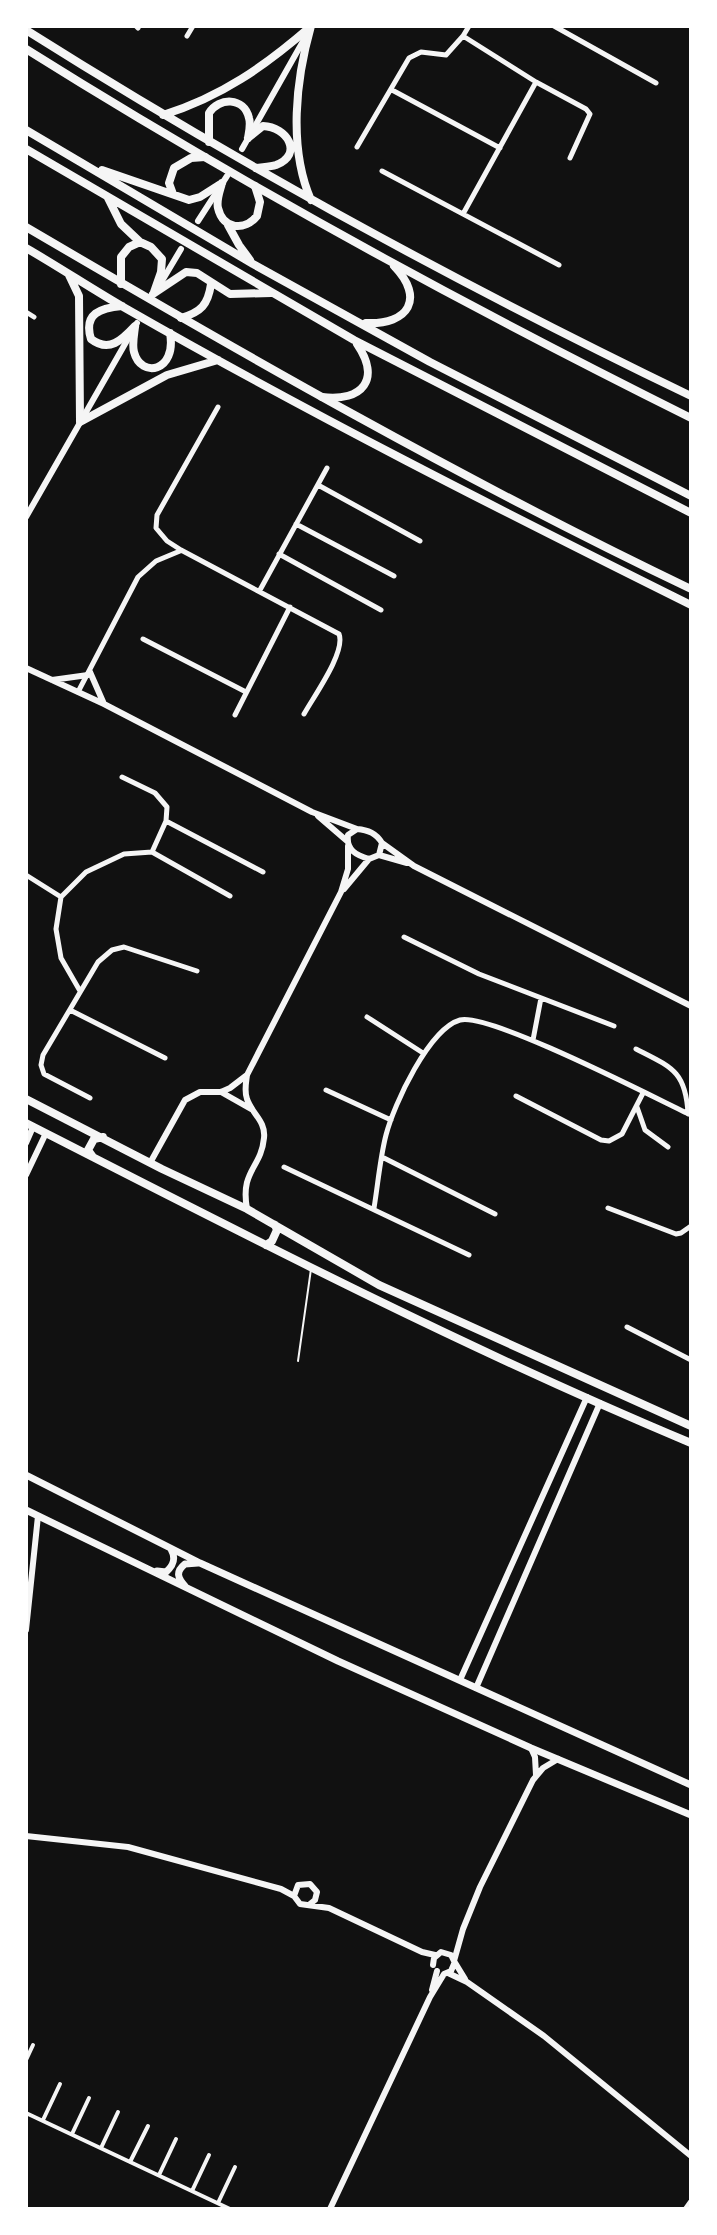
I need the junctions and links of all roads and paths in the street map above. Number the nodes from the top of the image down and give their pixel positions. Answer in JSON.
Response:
{"nodes":[{"id":1,"x":193,"y":26,"type":"edge"},
{"id":2,"x":311,"y":26,"type":"edge"},
{"id":3,"x":469,"y":26,"type":"edge"},
{"id":4,"x":554,"y":26,"type":"edge"},
{"id":5,"x":26,"y":30,"type":"edge"},
{"id":6,"x":187,"y":36,"type":"dead end"},
{"id":7,"x":463,"y":36,"type":"junction"},
{"id":8,"x":26,"y":49,"type":"edge"},
{"id":9,"x":536,"y":82,"type":"junction"},
{"id":10,"x":656,"y":83,"type":"dead end"},
{"id":11,"x":392,"y":90,"type":"junction"},
{"id":12,"x":163,"y":115,"type":"junction"},
{"id":13,"x":26,"y":130,"type":"edge"},
{"id":14,"x":248,"y":138,"type":"junction"},
{"id":15,"x":209,"y":142,"type":"junction"},
{"id":16,"x":357,"y":147,"type":"dead end"},
{"id":17,"x":500,"y":148,"type":"junction"},
{"id":18,"x":26,"y":149,"type":"edge"},
{"id":19,"x":242,"y":149,"type":"dead end"},
{"id":20,"x":205,"y":157,"type":"junction"},
{"id":21,"x":570,"y":158,"type":"dead end"},
{"id":22,"x":87,"y":165,"type":"junction"},
{"id":23,"x":256,"y":168,"type":"junction"},
{"id":24,"x":382,"y":171,"type":"dead end"},
{"id":25,"x":224,"y":179,"type":"junction"},
{"id":26,"x":255,"y":186,"type":"junction"},
{"id":27,"x":173,"y":194,"type":"junction"},
{"id":28,"x":107,"y":197,"type":"junction"},
{"id":29,"x":311,"y":200,"type":"junction"},
{"id":30,"x":463,"y":214,"type":"junction"},
{"id":31,"x":198,"y":221,"type":"dead end"},
{"id":32,"x":228,"y":225,"type":"junction"},
{"id":33,"x":26,"y":227,"type":"edge"},
{"id":34,"x":140,"y":242,"type":"junction"},
{"id":35,"x":26,"y":248,"type":"edge"},
{"id":36,"x":181,"y":249,"type":"dead end"},
{"id":37,"x":253,"y":264,"type":"junction"},
{"id":38,"x":559,"y":265,"type":"dead end"},
{"id":39,"x":394,"y":266,"type":"junction"},
{"id":40,"x":68,"y":272,"type":"junction"},
{"id":41,"x":121,"y":284,"type":"junction"},
{"id":42,"x":211,"y":284,"type":"junction"},
{"id":43,"x":272,"y":293,"type":"junction"},
{"id":44,"x":153,"y":295,"type":"junction"},
{"id":45,"x":122,"y":306,"type":"junction"},
{"id":46,"x":26,"y":312,"type":"edge"},
{"id":47,"x":34,"y":317,"type":"dead end"},
{"id":48,"x":181,"y":318,"type":"junction"},
{"id":49,"x":365,"y":323,"type":"junction"},
{"id":50,"x":136,"y":324,"type":"junction"},
{"id":51,"x":170,"y":333,"type":"junction"},
{"id":52,"x":354,"y":340,"type":"junction"},
{"id":53,"x":219,"y":360,"type":"junction"},
{"id":54,"x":691,"y":396,"type":"edge"},
{"id":55,"x":322,"y":397,"type":"junction"},
{"id":56,"x":218,"y":407,"type":"dead end"},
{"id":57,"x":691,"y":418,"type":"edge"},
{"id":58,"x":80,"y":422,"type":"junction"},
{"id":59,"x":327,"y":468,"type":"dead end"},
{"id":60,"x":318,"y":485,"type":"junction"},
{"id":61,"x":691,"y":496,"type":"edge"},
{"id":62,"x":691,"y":513,"type":"edge"},
{"id":63,"x":26,"y":517,"type":"edge"},
{"id":64,"x":296,"y":524,"type":"junction"},
{"id":65,"x":420,"y":541,"type":"dead end"},
{"id":66,"x":181,"y":550,"type":"junction"},
{"id":67,"x":279,"y":554,"type":"junction"},
{"id":68,"x":394,"y":576,"type":"dead end"},
{"id":69,"x":691,"y":589,"type":"edge"},
{"id":70,"x":260,"y":590,"type":"junction"},
{"id":71,"x":691,"y":605,"type":"edge"},
{"id":72,"x":290,"y":607,"type":"junction"},
{"id":73,"x":381,"y":610,"type":"dead end"},
{"id":74,"x":143,"y":639,"type":"dead end"},
{"id":75,"x":26,"y":668,"type":"edge"},
{"id":76,"x":89,"y":673,"type":"junction"},
{"id":77,"x":52,"y":680,"type":"junction"},
{"id":78,"x":78,"y":692,"type":"junction"},
{"id":79,"x":246,"y":692,"type":"junction"},
{"id":80,"x":104,"y":704,"type":"junction"},
{"id":81,"x":304,"y":714,"type":"dead end"},
{"id":82,"x":235,"y":715,"type":"dead end"},
{"id":83,"x":122,"y":777,"type":"dead end"},
{"id":84,"x":312,"y":812,"type":"junction"},
{"id":85,"x":166,"y":821,"type":"junction"},
{"id":86,"x":357,"y":829,"type":"junction"},
{"id":87,"x":348,"y":843,"type":"junction"},
{"id":88,"x":382,"y":843,"type":"junction"},
{"id":89,"x":152,"y":852,"type":"junction"},
{"id":90,"x":379,"y":855,"type":"junction"},
{"id":91,"x":369,"y":859,"type":"junction"},
{"id":92,"x":414,"y":866,"type":"junction"},
{"id":93,"x":263,"y":872,"type":"dead end"},
{"id":94,"x":26,"y":875,"type":"edge"},
{"id":95,"x":341,"y":892,"type":"junction"},
{"id":96,"x":230,"y":896,"type":"dead end"},
{"id":97,"x":61,"y":897,"type":"junction"},
{"id":98,"x":404,"y":937,"type":"dead end"},
{"id":99,"x":197,"y":971,"type":"dead end"},
{"id":100,"x":80,"y":991,"type":"junction"},
{"id":101,"x":541,"y":998,"type":"junction"},
{"id":102,"x":691,"y":1006,"type":"edge"},
{"id":103,"x":70,"y":1010,"type":"junction"},
{"id":104,"x":367,"y":1017,"type":"dead end"},
{"id":105,"x":614,"y":1026,"type":"dead end"},
{"id":106,"x":533,"y":1040,"type":"junction"},
{"id":107,"x":636,"y":1049,"type":"dead end"},
{"id":108,"x":423,"y":1053,"type":"junction"},
{"id":109,"x":165,"y":1058,"type":"dead end"},
{"id":110,"x":247,"y":1075,"type":"junction"},
{"id":111,"x":326,"y":1090,"type":"dead end"},
{"id":112,"x":221,"y":1092,"type":"junction"},
{"id":113,"x":643,"y":1093,"type":"junction"},
{"id":114,"x":516,"y":1096,"type":"dead end"},
{"id":115,"x":90,"y":1098,"type":"dead end"},
{"id":116,"x":26,"y":1099,"type":"edge"},
{"id":117,"x":637,"y":1106,"type":"junction"},
{"id":118,"x":251,"y":1109,"type":"junction"},
{"id":119,"x":690,"y":1114,"type":"edge"},
{"id":120,"x":391,"y":1120,"type":"junction"},
{"id":121,"x":29,"y":1125,"type":"edge"},
{"id":122,"x":46,"y":1133,"type":"junction"},
{"id":123,"x":104,"y":1137,"type":"junction"},
{"id":124,"x":26,"y":1143,"type":"edge"},
{"id":125,"x":668,"y":1147,"type":"dead end"},
{"id":126,"x":382,"y":1157,"type":"junction"},
{"id":127,"x":95,"y":1159,"type":"junction"},
{"id":128,"x":150,"y":1163,"type":"junction"},
{"id":129,"x":284,"y":1167,"type":"dead end"},
{"id":130,"x":26,"y":1175,"type":"edge"},
{"id":131,"x":374,"y":1208,"type":"junction"},
{"id":132,"x":608,"y":1208,"type":"dead end"},
{"id":133,"x":247,"y":1209,"type":"junction"},
{"id":134,"x":495,"y":1214,"type":"dead end"},
{"id":135,"x":275,"y":1225,"type":"junction"},
{"id":136,"x":691,"y":1226,"type":"edge"},
{"id":137,"x":266,"y":1245,"type":"junction"},
{"id":138,"x":469,"y":1255,"type":"dead end"},
{"id":139,"x":311,"y":1268,"type":"junction"},
{"id":140,"x":627,"y":1327,"type":"dead end"},
{"id":141,"x":691,"y":1360,"type":"edge"},
{"id":142,"x":298,"y":1361,"type":"dead end"},
{"id":143,"x":587,"y":1397,"type":"junction"},
{"id":144,"x":600,"y":1403,"type":"junction"},
{"id":145,"x":691,"y":1426,"type":"edge"},
{"id":146,"x":691,"y":1443,"type":"edge"},
{"id":147,"x":26,"y":1475,"type":"edge"},
{"id":148,"x":26,"y":1510,"type":"edge"},
{"id":149,"x":38,"y":1516,"type":"junction"},
{"id":150,"x":170,"y":1548,"type":"junction"},
{"id":151,"x":200,"y":1563,"type":"junction"},
{"id":152,"x":140,"y":1565,"type":"junction"},
{"id":153,"x":187,"y":1589,"type":"junction"},
{"id":154,"x":26,"y":1630,"type":"edge"},
{"id":155,"x":460,"y":1680,"type":"junction"},
{"id":156,"x":476,"y":1688,"type":"junction"},
{"id":157,"x":531,"y":1748,"type":"junction"},
{"id":158,"x":558,"y":1759,"type":"junction"},
{"id":159,"x":536,"y":1775,"type":"junction"},
{"id":160,"x":691,"y":1785,"type":"edge"},
{"id":161,"x":691,"y":1815,"type":"edge"},
{"id":162,"x":26,"y":1836,"type":"edge"},
{"id":163,"x":298,"y":1885,"type":"junction"},
{"id":164,"x":281,"y":1889,"type":"junction"},
{"id":165,"x":294,"y":1896,"type":"junction"},
{"id":166,"x":316,"y":1896,"type":"junction"},
{"id":167,"x":310,"y":1904,"type":"junction"},
{"id":168,"x":329,"y":1908,"type":"junction"},
{"id":169,"x":463,"y":1929,"type":"junction"},
{"id":170,"x":422,"y":1952,"type":"junction"},
{"id":171,"x":448,"y":1953,"type":"junction"},
{"id":172,"x":435,"y":1955,"type":"junction"},
{"id":173,"x":454,"y":1962,"type":"junction"},
{"id":174,"x":440,"y":1971,"type":"junction"},
{"id":175,"x":467,"y":1982,"type":"junction"},
{"id":176,"x":33,"y":2045,"type":"dead end"},
{"id":177,"x":26,"y":2060,"type":"edge"},
{"id":178,"x":60,"y":2084,"type":"dead end"},
{"id":179,"x":89,"y":2098,"type":"dead end"},
{"id":180,"x":118,"y":2112,"type":"dead end"},
{"id":181,"x":26,"y":2113,"type":"edge"},
{"id":182,"x":43,"y":2120,"type":"junction"},
{"id":183,"x":148,"y":2126,"type":"dead end"},
{"id":184,"x":72,"y":2134,"type":"junction"},
{"id":185,"x":176,"y":2139,"type":"dead end"},
{"id":186,"x":101,"y":2148,"type":"junction"},
{"id":187,"x":209,"y":2155,"type":"dead end"},
{"id":188,"x":691,"y":2155,"type":"edge"},
{"id":189,"x":130,"y":2162,"type":"junction"},
{"id":190,"x":235,"y":2167,"type":"dead end"},
{"id":191,"x":159,"y":2175,"type":"junction"},
{"id":192,"x":192,"y":2191,"type":"junction"},
{"id":193,"x":691,"y":2202,"type":"edge"},
{"id":194,"x":218,"y":2203,"type":"junction"},
{"id":195,"x":230,"y":2209,"type":"edge"},
{"id":196,"x":330,"y":2209,"type":"edge"},
{"id":197,"x":686,"y":2209,"type":"edge"}],
"edges":[{"from":1,"to":6,"type":"street"},
{"from":2,"to":12,"type":"main road"},
{"from":2,"to":14,"type":"street"},
{"from":2,"to":29,"type":"main road"},
{"from":3,"to":7,"type":"street"},
{"from":4,"to":10,"type":"street"},
{"from":5,"to":12,"type":"main road"},
{"from":7,"to":9,"type":"street"},
{"from":7,"to":11,"type":"street"},
{"from":8,"to":20,"type":"main road"},
{"from":9,"to":17,"type":"street"},
{"from":9,"to":21,"type":"street"},
{"from":11,"to":16,"type":"street"},
{"from":11,"to":17,"type":"street"},
{"from":12,"to":15,"type":"main road"},
{"from":13,"to":22,"type":"main road"},
{"from":14,"to":15,"type":"main road"},
{"from":14,"to":19,"type":"street"},
{"from":14,"to":23,"type":"main road"},
{"from":15,"to":23,"type":"main road"},
{"from":17,"to":30,"type":"street"},
{"from":18,"to":28,"type":"main road"},
{"from":20,"to":26,"type":"main road"},
{"from":20,"to":27,"type":"main road"},
{"from":22,"to":27,"type":"main road"},
{"from":22,"to":37,"type":"main road"},
{"from":23,"to":29,"type":"main road"},
{"from":24,"to":30,"type":"street"},
{"from":25,"to":27,"type":"main road"},
{"from":25,"to":31,"type":"street"},
{"from":25,"to":32,"type":"main road"},
{"from":26,"to":32,"type":"main road"},
{"from":26,"to":39,"type":"main road"},
{"from":28,"to":34,"type":"main road"},
{"from":28,"to":43,"type":"main road"},
{"from":29,"to":54,"type":"main road"},
{"from":30,"to":38,"type":"street"},
{"from":32,"to":37,"type":"main road"},
{"from":33,"to":41,"type":"main road"},
{"from":34,"to":41,"type":"main road"},
{"from":34,"to":44,"type":"main road"},
{"from":35,"to":40,"type":"main road"},
{"from":36,"to":44,"type":"street"},
{"from":37,"to":49,"type":"main road"},
{"from":39,"to":49,"type":"main road"},
{"from":39,"to":57,"type":"main road"},
{"from":40,"to":45,"type":"main road"},
{"from":40,"to":58,"type":"main road"},
{"from":41,"to":48,"type":"main road"},
{"from":42,"to":43,"type":"main road"},
{"from":42,"to":44,"type":"main road"},
{"from":42,"to":48,"type":"main road"},
{"from":43,"to":52,"type":"main road"},
{"from":45,"to":50,"type":"main road"},
{"from":45,"to":51,"type":"main road"},
{"from":46,"to":47,"type":"street"},
{"from":48,"to":55,"type":"main road"},
{"from":49,"to":61,"type":"main road"},
{"from":50,"to":51,"type":"main road"},
{"from":50,"to":58,"type":"street"},
{"from":51,"to":53,"type":"main road"},
{"from":52,"to":55,"type":"main road"},
{"from":52,"to":62,"type":"main road"},
{"from":53,"to":58,"type":"main road"},
{"from":53,"to":71,"type":"main road"},
{"from":55,"to":69,"type":"main road"},
{"from":56,"to":66,"type":"street"},
{"from":58,"to":63,"type":"street"},
{"from":59,"to":60,"type":"street"},
{"from":60,"to":64,"type":"street"},
{"from":60,"to":65,"type":"street"},
{"from":64,"to":67,"type":"street"},
{"from":64,"to":68,"type":"street"},
{"from":66,"to":70,"type":"street"},
{"from":66,"to":76,"type":"street"},
{"from":67,"to":70,"type":"street"},
{"from":67,"to":73,"type":"street"},
{"from":70,"to":72,"type":"street"},
{"from":72,"to":79,"type":"street"},
{"from":72,"to":81,"type":"street"},
{"from":74,"to":79,"type":"street"},
{"from":75,"to":77,"type":"street"},
{"from":76,"to":77,"type":"street"},
{"from":76,"to":78,"type":"street"},
{"from":76,"to":80,"type":"street"},
{"from":77,"to":78,"type":"street"},
{"from":78,"to":80,"type":"street"},
{"from":79,"to":82,"type":"street"},
{"from":80,"to":84,"type":"street"},
{"from":83,"to":85,"type":"street"},
{"from":84,"to":86,"type":"street"},
{"from":84,"to":87,"type":"street"},
{"from":85,"to":89,"type":"street"},
{"from":85,"to":93,"type":"street"},
{"from":86,"to":87,"type":"street"},
{"from":86,"to":88,"type":"street"},
{"from":87,"to":91,"type":"street"},
{"from":87,"to":95,"type":"street"},
{"from":88,"to":90,"type":"street"},
{"from":88,"to":92,"type":"street"},
{"from":89,"to":96,"type":"street"},
{"from":89,"to":97,"type":"street"},
{"from":90,"to":91,"type":"street"},
{"from":90,"to":92,"type":"street"},
{"from":91,"to":95,"type":"street"},
{"from":92,"to":102,"type":"street"},
{"from":94,"to":97,"type":"street"},
{"from":95,"to":110,"type":"street"},
{"from":97,"to":100,"type":"street"},
{"from":98,"to":101,"type":"street"},
{"from":99,"to":100,"type":"street"},
{"from":100,"to":103,"type":"street"},
{"from":101,"to":105,"type":"street"},
{"from":101,"to":106,"type":"street"},
{"from":103,"to":109,"type":"street"},
{"from":103,"to":115,"type":"street"},
{"from":104,"to":108,"type":"street"},
{"from":106,"to":108,"type":"street"},
{"from":106,"to":113,"type":"street"},
{"from":107,"to":119,"type":"street"},
{"from":108,"to":120,"type":"street"},
{"from":110,"to":112,"type":"street"},
{"from":110,"to":118,"type":"street"},
{"from":111,"to":120,"type":"street"},
{"from":112,"to":118,"type":"street"},
{"from":112,"to":128,"type":"street"},
{"from":113,"to":117,"type":"street"},
{"from":113,"to":119,"type":"street"},
{"from":114,"to":117,"type":"street"},
{"from":116,"to":123,"type":"main road"},
{"from":117,"to":125,"type":"street"},
{"from":118,"to":133,"type":"street"},
{"from":120,"to":126,"type":"street"},
{"from":121,"to":122,"type":"main road"},
{"from":121,"to":124,"type":"street"},
{"from":122,"to":127,"type":"main road"},
{"from":122,"to":130,"type":"street"},
{"from":123,"to":127,"type":"main road"},
{"from":123,"to":128,"type":"main road"},
{"from":126,"to":131,"type":"street"},
{"from":126,"to":134,"type":"street"},
{"from":127,"to":137,"type":"main road"},
{"from":128,"to":133,"type":"main road"},
{"from":129,"to":131,"type":"street"},
{"from":131,"to":138,"type":"street"},
{"from":132,"to":136,"type":"street"},
{"from":133,"to":135,"type":"main road"},
{"from":135,"to":137,"type":"main road"},
{"from":135,"to":145,"type":"main road"},
{"from":137,"to":139,"type":"main road"},
{"from":139,"to":142,"type":"lane"},
{"from":139,"to":143,"type":"main road"},
{"from":140,"to":141,"type":"street"},
{"from":143,"to":144,"type":"main road"},
{"from":143,"to":155,"type":"street"},
{"from":144,"to":146,"type":"main road"},
{"from":144,"to":156,"type":"street"},
{"from":147,"to":150,"type":"main road"},
{"from":148,"to":149,"type":"main road"},
{"from":149,"to":152,"type":"main road"},
{"from":149,"to":154,"type":"street"},
{"from":150,"to":151,"type":"main road"},
{"from":150,"to":152,"type":"main road"},
{"from":151,"to":153,"type":"main road"},
{"from":151,"to":155,"type":"main road"},
{"from":152,"to":153,"type":"main road"},
{"from":153,"to":157,"type":"main road"},
{"from":155,"to":156,"type":"main road"},
{"from":156,"to":160,"type":"main road"},
{"from":157,"to":158,"type":"main road"},
{"from":157,"to":159,"type":"street"},
{"from":158,"to":159,"type":"street"},
{"from":158,"to":161,"type":"main road"},
{"from":159,"to":169,"type":"street"},
{"from":162,"to":164,"type":"street"},
{"from":163,"to":164,"type":"street"},
{"from":163,"to":165,"type":"street"},
{"from":163,"to":166,"type":"street"},
{"from":164,"to":165,"type":"street"},
{"from":165,"to":167,"type":"street"},
{"from":166,"to":167,"type":"street"},
{"from":166,"to":168,"type":"street"},
{"from":167,"to":168,"type":"street"},
{"from":168,"to":170,"type":"street"},
{"from":169,"to":171,"type":"street"},
{"from":169,"to":173,"type":"street"},
{"from":170,"to":172,"type":"street"},
{"from":170,"to":174,"type":"street"},
{"from":171,"to":172,"type":"street"},
{"from":171,"to":173,"type":"street"},
{"from":172,"to":174,"type":"street"},
{"from":173,"to":174,"type":"street"},
{"from":173,"to":175,"type":"street"},
{"from":174,"to":175,"type":"street"},
{"from":174,"to":196,"type":"street"},
{"from":175,"to":188,"type":"street"},
{"from":176,"to":177,"type":"street"},
{"from":178,"to":182,"type":"street"},
{"from":179,"to":184,"type":"street"},
{"from":180,"to":186,"type":"street"},
{"from":181,"to":182,"type":"street"},
{"from":182,"to":184,"type":"street"},
{"from":183,"to":189,"type":"street"},
{"from":184,"to":186,"type":"street"},
{"from":185,"to":191,"type":"street"},
{"from":186,"to":189,"type":"street"},
{"from":187,"to":192,"type":"street"},
{"from":189,"to":191,"type":"street"},
{"from":190,"to":194,"type":"street"},
{"from":191,"to":192,"type":"street"},
{"from":192,"to":194,"type":"street"},
{"from":193,"to":197,"type":"street"},
{"from":194,"to":195,"type":"street"}]}
